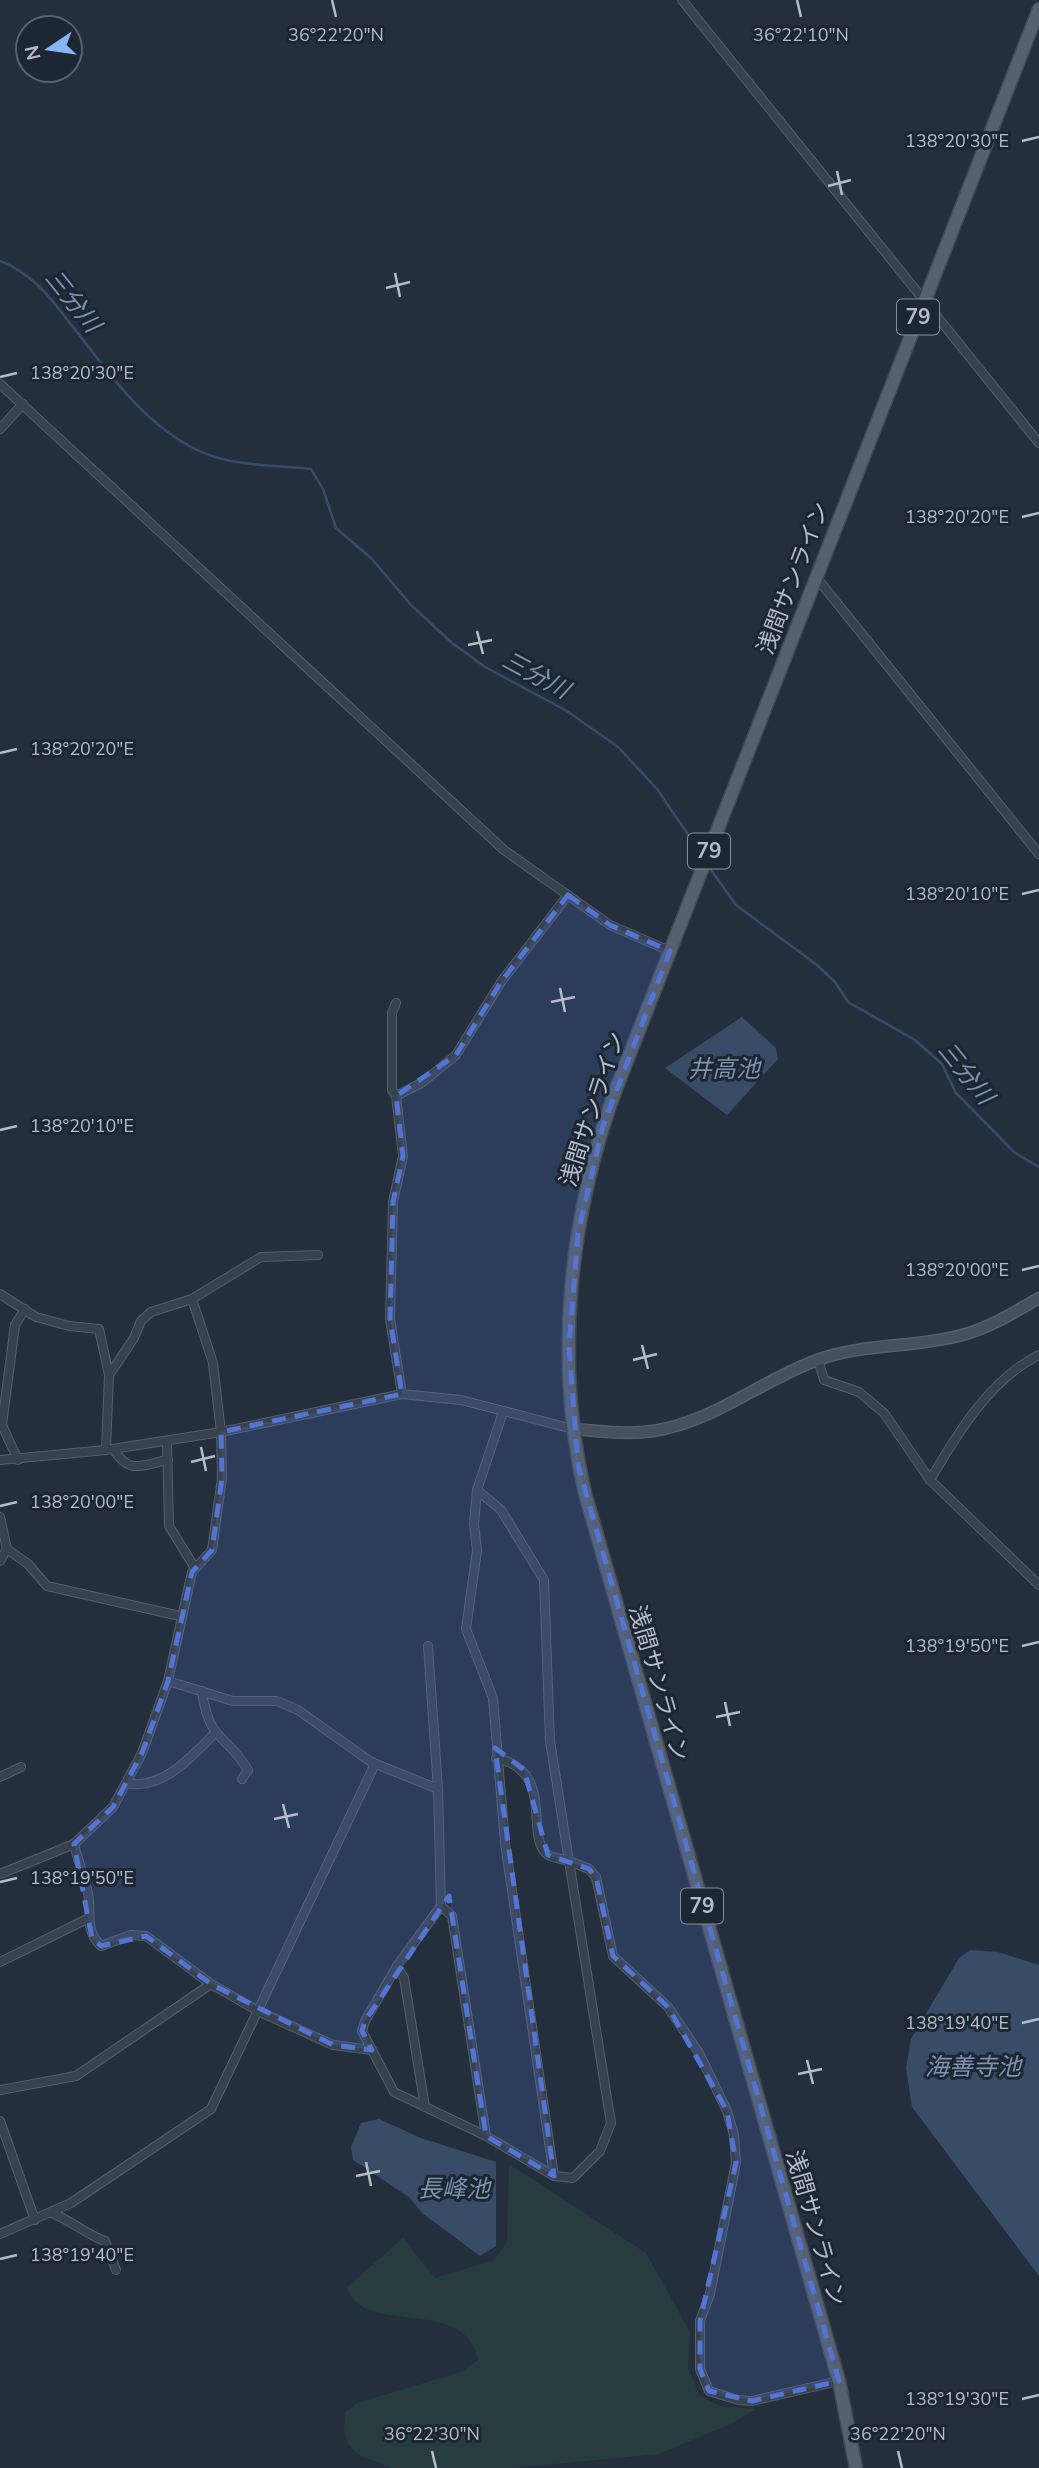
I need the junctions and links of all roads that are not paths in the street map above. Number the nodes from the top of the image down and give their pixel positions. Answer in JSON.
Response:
{"nodes":[{"id":1,"x":682,"y":0,"type":"edge"},
{"id":2,"x":1039,"y":9,"type":"edge"},
{"id":3,"x":925,"y":299,"type":"junction"},
{"id":4,"x":0,"y":384,"type":"edge"},
{"id":5,"x":23,"y":404,"type":"junction"},
{"id":6,"x":0,"y":429,"type":"edge"},
{"id":7,"x":1039,"y":443,"type":"edge"},
{"id":8,"x":817,"y":577,"type":"junction"},
{"id":9,"x":1039,"y":854,"type":"edge"},
{"id":10,"x":568,"y":895,"type":"junction"},
{"id":11,"x":670,"y":951,"type":"junction"},
{"id":12,"x":396,"y":1003,"type":"dead end"},
{"id":13,"x":396,"y":1096,"type":"junction"},
{"id":14,"x":318,"y":1255,"type":"dead end"},
{"id":15,"x":0,"y":1294,"type":"edge"},
{"id":16,"x":1039,"y":1298,"type":"edge"},
{"id":17,"x":192,"y":1299,"type":"junction"},
{"id":18,"x":25,"y":1309,"type":"junction"},
{"id":19,"x":1039,"y":1355,"type":"edge"},
{"id":20,"x":818,"y":1359,"type":"junction"},
{"id":21,"x":110,"y":1375,"type":"junction"},
{"id":22,"x":402,"y":1394,"type":"junction"},
{"id":23,"x":503,"y":1412,"type":"junction"},
{"id":24,"x":573,"y":1429,"type":"junction"},
{"id":25,"x":221,"y":1432,"type":"junction"},
{"id":26,"x":167,"y":1441,"type":"junction"},
{"id":27,"x":109,"y":1450,"type":"junction"},
{"id":28,"x":0,"y":1460,"type":"edge"},
{"id":29,"x":18,"y":1460,"type":"junction"},
{"id":30,"x":168,"y":1460,"type":"junction"},
{"id":31,"x":930,"y":1480,"type":"junction"},
{"id":32,"x":477,"y":1490,"type":"junction"},
{"id":33,"x":0,"y":1517,"type":"edge"},
{"id":34,"x":7,"y":1549,"type":"junction"},
{"id":35,"x":0,"y":1561,"type":"edge"},
{"id":36,"x":195,"y":1569,"type":"junction"},
{"id":37,"x":1039,"y":1585,"type":"edge"},
{"id":38,"x":180,"y":1616,"type":"junction"},
{"id":39,"x":428,"y":1646,"type":"dead end"},
{"id":40,"x":168,"y":1681,"type":"junction"},
{"id":41,"x":202,"y":1691,"type":"junction"},
{"id":42,"x":215,"y":1734,"type":"junction"},
{"id":43,"x":496,"y":1758,"type":"junction"},
{"id":44,"x":375,"y":1764,"type":"junction"},
{"id":45,"x":21,"y":1767,"type":"dead end"},
{"id":46,"x":0,"y":1777,"type":"edge"},
{"id":47,"x":242,"y":1779,"type":"dead end"},
{"id":48,"x":126,"y":1783,"type":"junction"},
{"id":49,"x":438,"y":1789,"type":"junction"},
{"id":50,"x":74,"y":1844,"type":"junction"},
{"id":51,"x":569,"y":1860,"type":"junction"},
{"id":52,"x":0,"y":1874,"type":"edge"},
{"id":53,"x":441,"y":1906,"type":"junction"},
{"id":54,"x":87,"y":1919,"type":"junction"},
{"id":55,"x":0,"y":1962,"type":"edge"},
{"id":56,"x":397,"y":1966,"type":"junction"},
{"id":57,"x":211,"y":1984,"type":"junction"},
{"id":58,"x":258,"y":2011,"type":"junction"},
{"id":59,"x":372,"y":2050,"type":"junction"},
{"id":60,"x":0,"y":2090,"type":"edge"},
{"id":61,"x":425,"y":2107,"type":"junction"},
{"id":62,"x":0,"y":2121,"type":"edge"},
{"id":63,"x":486,"y":2136,"type":"junction"},
{"id":64,"x":554,"y":2176,"type":"junction"},
{"id":65,"x":52,"y":2213,"type":"junction"},
{"id":66,"x":35,"y":2220,"type":"junction"},
{"id":67,"x":0,"y":2234,"type":"edge"},
{"id":68,"x":116,"y":2270,"type":"dead end"},
{"id":69,"x":839,"y":2381,"type":"junction"},
{"id":70,"x":856,"y":2468,"type":"edge"}],
"edges":[{"from":1,"to":3,"type":"street"},
{"from":2,"to":3,"type":"main road","name":"浅間サンライン","number":"79"},
{"from":3,"to":7,"type":"street"},
{"from":3,"to":8,"type":"main road","name":"浅間サンライン","number":"79"},
{"from":4,"to":5,"type":"street"},
{"from":5,"to":6,"type":"street"},
{"from":5,"to":10,"type":"street"},
{"from":8,"to":9,"type":"street"},
{"from":8,"to":11,"type":"main road","name":"浅間サンライン","number":"79"},
{"from":10,"to":11,"type":"street"},
{"from":10,"to":13,"type":"street"},
{"from":11,"to":24,"type":"main road","name":"浅間サンライン","number":"79"},
{"from":12,"to":13,"type":"street"},
{"from":13,"to":22,"type":"street"},
{"from":14,"to":17,"type":"street"},
{"from":15,"to":18,"type":"street"},
{"from":16,"to":20,"type":"street"},
{"from":17,"to":21,"type":"street"},
{"from":17,"to":25,"type":"street"},
{"from":18,"to":21,"type":"street"},
{"from":18,"to":29,"type":"street"},
{"from":19,"to":31,"type":"street"},
{"from":20,"to":24,"type":"street"},
{"from":20,"to":31,"type":"street"},
{"from":21,"to":27,"type":"street"},
{"from":22,"to":23,"type":"street"},
{"from":22,"to":25,"type":"street"},
{"from":23,"to":24,"type":"street"},
{"from":23,"to":32,"type":"street"},
{"from":24,"to":69,"type":"main road","name":"浅間サンライン","number":"79"},
{"from":25,"to":26,"type":"street"},
{"from":25,"to":36,"type":"street"},
{"from":26,"to":27,"type":"street"},
{"from":26,"to":30,"type":"street"},
{"from":27,"to":29,"type":"street"},
{"from":27,"to":30,"type":"street"},
{"from":28,"to":29,"type":"street"},
{"from":30,"to":36,"type":"street"},
{"from":31,"to":37,"type":"street"},
{"from":32,"to":43,"type":"street"},
{"from":32,"to":51,"type":"street"},
{"from":33,"to":34,"type":"street"},
{"from":34,"to":35,"type":"street"},
{"from":34,"to":38,"type":"street"},
{"from":36,"to":38,"type":"street"},
{"from":38,"to":40,"type":"street"},
{"from":39,"to":49,"type":"street"},
{"from":40,"to":41,"type":"street"},
{"from":40,"to":48,"type":"street"},
{"from":41,"to":42,"type":"street"},
{"from":41,"to":44,"type":"street"},
{"from":42,"to":47,"type":"street"},
{"from":42,"to":48,"type":"street"},
{"from":43,"to":51,"type":"street"},
{"from":43,"to":64,"type":"street"},
{"from":44,"to":49,"type":"street"},
{"from":44,"to":58,"type":"street"},
{"from":45,"to":46,"type":"street"},
{"from":48,"to":50,"type":"street"},
{"from":49,"to":53,"type":"street"},
{"from":50,"to":52,"type":"street"},
{"from":50,"to":54,"type":"street"},
{"from":51,"to":64,"type":"street"},
{"from":51,"to":69,"type":"street"},
{"from":53,"to":56,"type":"street"},
{"from":53,"to":63,"type":"street"},
{"from":54,"to":55,"type":"street"},
{"from":54,"to":57,"type":"street"},
{"from":56,"to":59,"type":"street"},
{"from":56,"to":61,"type":"street"},
{"from":57,"to":58,"type":"street"},
{"from":57,"to":60,"type":"street"},
{"from":58,"to":59,"type":"street"},
{"from":58,"to":65,"type":"street"},
{"from":59,"to":61,"type":"street"},
{"from":61,"to":63,"type":"street"},
{"from":62,"to":66,"type":"street"},
{"from":63,"to":64,"type":"street"},
{"from":65,"to":66,"type":"street"},
{"from":65,"to":68,"type":"street"},
{"from":66,"to":67,"type":"street"},
{"from":69,"to":70,"type":"main road","name":"浅間サンライン","number":"79"}]}
